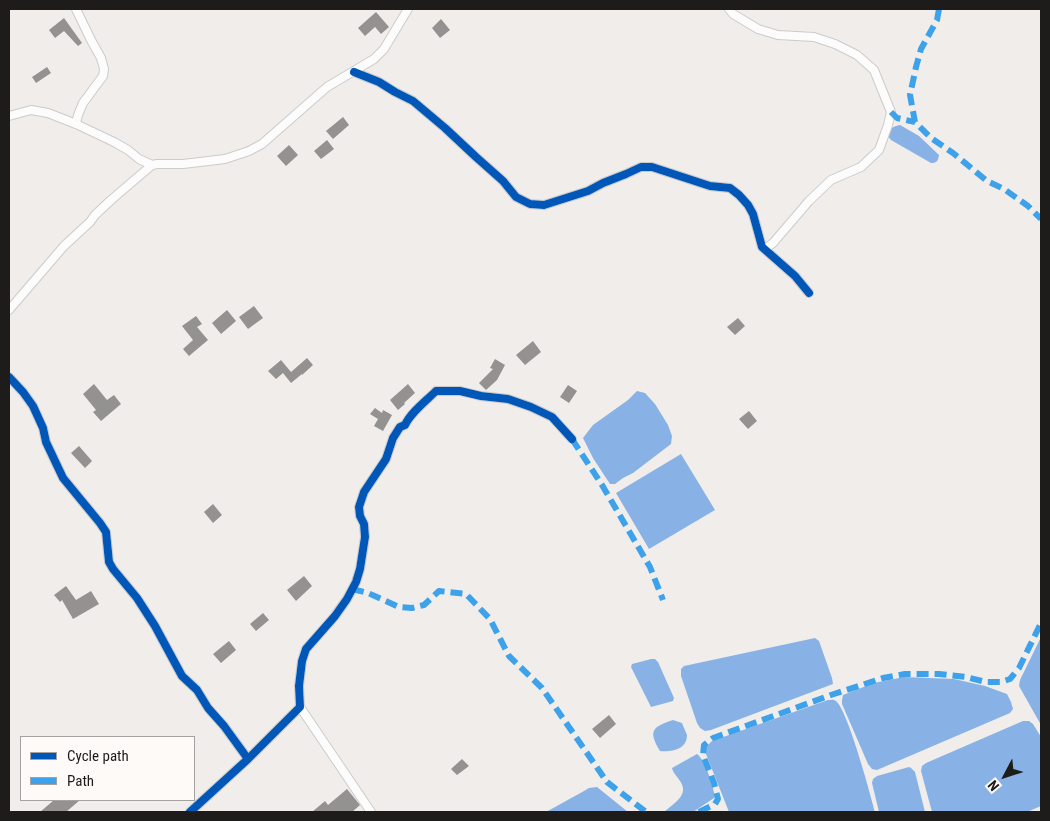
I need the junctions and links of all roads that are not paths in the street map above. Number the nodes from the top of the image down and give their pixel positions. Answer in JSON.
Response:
{"nodes":[{"id":1,"x":76,"y":9,"type":"edge"},
{"id":2,"x":408,"y":9,"type":"edge"},
{"id":3,"x":729,"y":9,"type":"edge"},
{"id":4,"x":354,"y":72,"type":"junction"},
{"id":5,"x":9,"y":116,"type":"edge"},
{"id":6,"x":76,"y":124,"type":"junction"},
{"id":7,"x":152,"y":165,"type":"junction"},
{"id":8,"x":765,"y":250,"type":"junction"},
{"id":9,"x":809,"y":292,"type":"dead end"},
{"id":10,"x":9,"y":310,"type":"edge"},
{"id":11,"x":9,"y":377,"type":"edge"},
{"id":12,"x":572,"y":439,"type":"dead end"},
{"id":13,"x":300,"y":706,"type":"junction"},
{"id":14,"x":248,"y":759,"type":"junction"},
{"id":15,"x":190,"y":812,"type":"edge"},
{"id":16,"x":371,"y":812,"type":"edge"}],
"edges":[{"from":1,"to":6,"type":"street"},
{"from":2,"to":4,"type":"street"},
{"from":3,"to":8,"type":"street"},
{"from":4,"to":7,"type":"street"},
{"from":4,"to":8,"type":"street"},
{"from":5,"to":6,"type":"street"},
{"from":6,"to":7,"type":"street"},
{"from":7,"to":10,"type":"street"},
{"from":8,"to":9,"type":"street"},
{"from":11,"to":14,"type":"street"},
{"from":12,"to":13,"type":"street"},
{"from":13,"to":14,"type":"street"},
{"from":13,"to":16,"type":"street"},
{"from":14,"to":15,"type":"street"}]}
